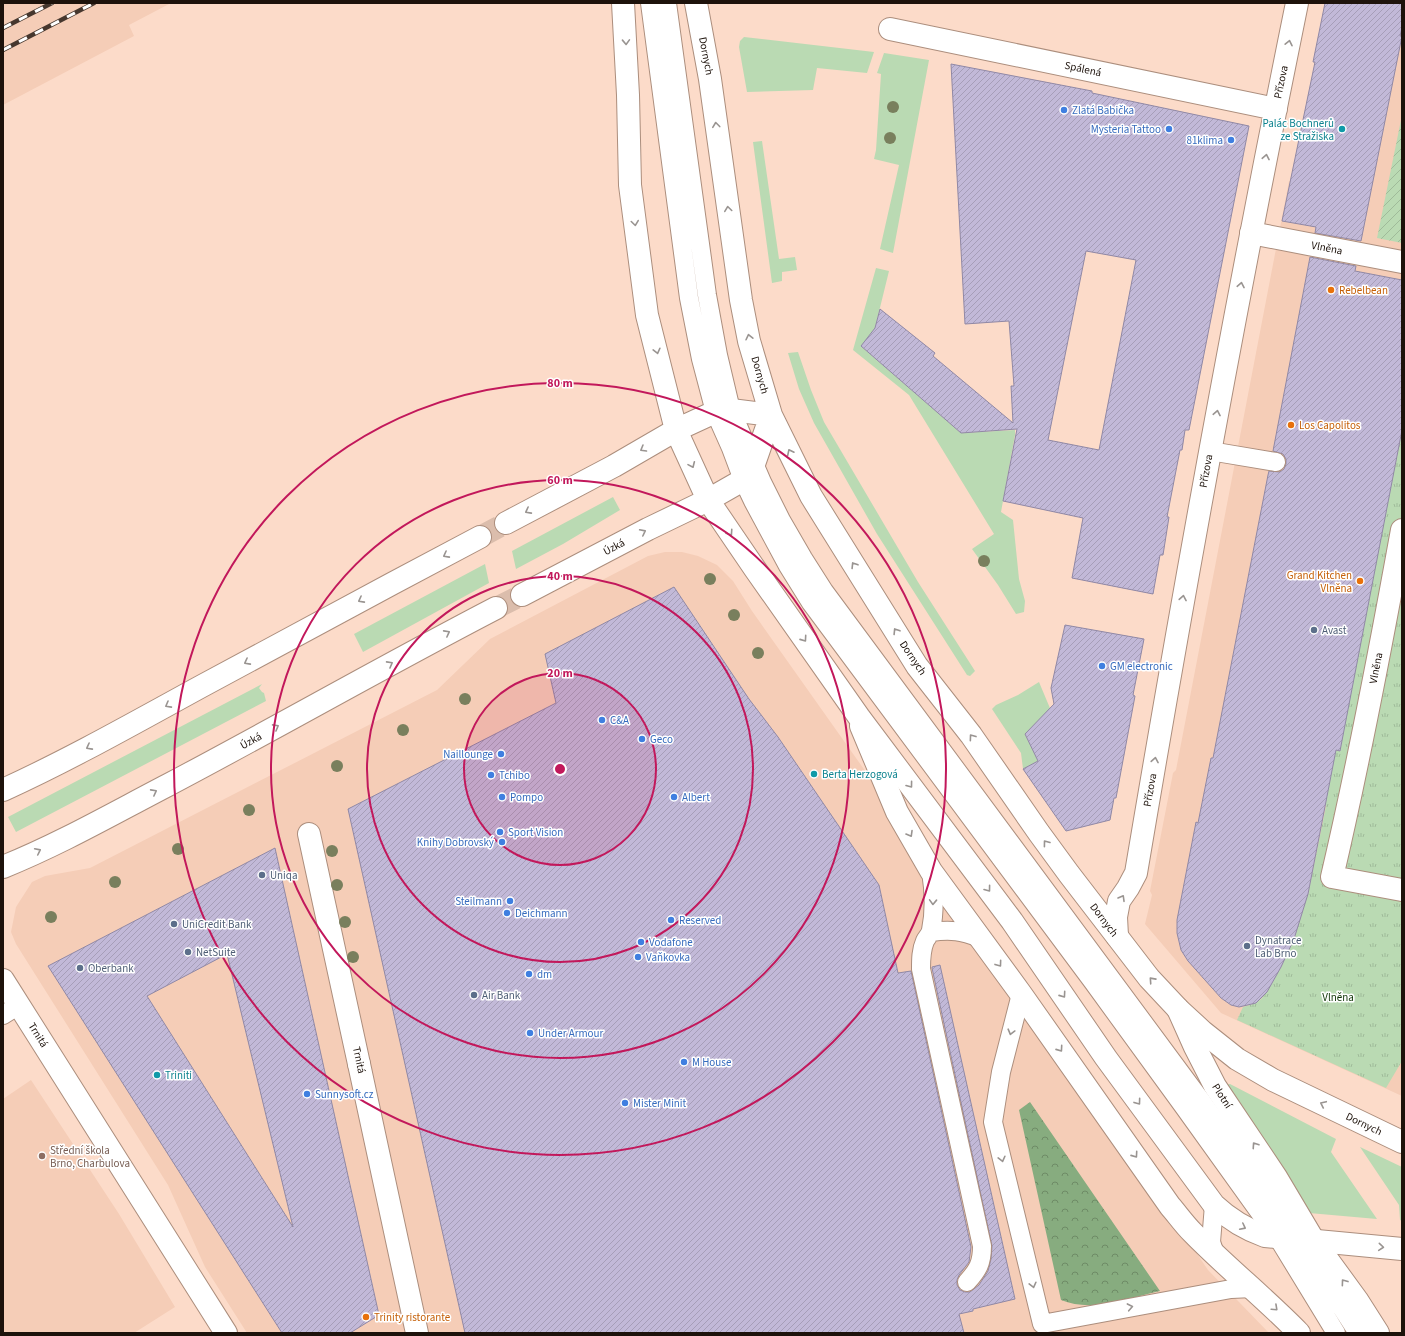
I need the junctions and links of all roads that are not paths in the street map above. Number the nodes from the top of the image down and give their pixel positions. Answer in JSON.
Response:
{"nodes":[{"id":1,"x":623,"y":3,"type":"edge"},
{"id":2,"x":650,"y":3,"type":"edge"},
{"id":3,"x":668,"y":3,"type":"edge"},
{"id":4,"x":696,"y":3,"type":"edge"},
{"id":5,"x":1297,"y":3,"type":"edge"},
{"id":6,"x":890,"y":29,"type":"dead end"},
{"id":7,"x":1276,"y":109,"type":"junction"},
{"id":8,"x":1251,"y":233,"type":"junction"},
{"id":9,"x":1402,"y":262,"type":"edge"},
{"id":10,"x":723,"y":411,"type":"junction"},
{"id":11,"x":771,"y":414,"type":"junction"},
{"id":12,"x":676,"y":430,"type":"junction"},
{"id":13,"x":1210,"y":451,"type":"junction"},
{"id":14,"x":1276,"y":462,"type":"dead end"},
{"id":15,"x":749,"y":472,"type":"junction"},
{"id":16,"x":708,"y":500,"type":"junction"},
{"id":17,"x":506,"y":523,"type":"tunnel mouth"},
{"id":18,"x":1402,"y":530,"type":"edge"},
{"id":19,"x":480,"y":537,"type":"tunnel mouth"},
{"id":20,"x":522,"y":595,"type":"tunnel mouth"},
{"id":21,"x":496,"y":608,"type":"tunnel mouth"},
{"id":22,"x":854,"y":709,"type":"junction"},
{"id":23,"x":3,"y":790,"type":"edge"},
{"id":24,"x":310,"y":834,"type":"dead end"},
{"id":25,"x":3,"y":867,"type":"edge"},
{"id":26,"x":931,"y":871,"type":"junction"},
{"id":27,"x":1402,"y":890,"type":"edge"},
{"id":28,"x":931,"y":932,"type":"junction"},
{"id":29,"x":1117,"y":936,"type":"junction"},
{"id":30,"x":981,"y":938,"type":"junction"},
{"id":31,"x":3,"y":980,"type":"edge"},
{"id":32,"x":1021,"y":994,"type":"junction"},
{"id":33,"x":1178,"y":1009,"type":"junction"},
{"id":34,"x":11,"y":1010,"type":"edge"},
{"id":35,"x":1402,"y":1142,"type":"edge"},
{"id":36,"x":1276,"y":1177,"type":"junction"},
{"id":37,"x":1214,"y":1205,"type":"junction"},
{"id":38,"x":1295,"y":1236,"type":"junction"},
{"id":39,"x":1402,"y":1250,"type":"edge"},
{"id":40,"x":1215,"y":1254,"type":"junction"},
{"id":41,"x":967,"y":1282,"type":"dead end"},
{"id":42,"x":1253,"y":1288,"type":"junction"},
{"id":43,"x":226,"y":1333,"type":"edge"},
{"id":44,"x":417,"y":1333,"type":"edge"},
{"id":45,"x":1299,"y":1333,"type":"edge"},
{"id":46,"x":1336,"y":1333,"type":"edge"},
{"id":47,"x":1358,"y":1333,"type":"edge"},
{"id":48,"x":1378,"y":1333,"type":"edge"}],
"edges":[{"from":1,"to":12,"type":"main road","one_way":true},
{"from":2,"to":10,"type":"lane"},
{"from":3,"to":10,"type":"lane"},
{"from":11,"to":4,"type":"main road","name":"Dornych","one_way":true},
{"from":7,"to":5,"type":"main road","name":"Přízova","one_way":true},
{"from":6,"to":7,"type":"main road","name":"Spálená"},
{"from":8,"to":7,"type":"main road","name":"Přízova","one_way":true},
{"from":8,"to":9,"type":"main road","name":"Vlněna"},
{"from":13,"to":8,"type":"main road","name":"Přízova","one_way":true},
{"from":10,"to":11,"type":"main road"},
{"from":10,"to":12,"type":"main road"},
{"from":10,"to":15,"type":"lane"},
{"from":11,"to":15,"type":"main road"},
{"from":29,"to":11,"type":"main road","name":"Dornych","one_way":true},
{"from":12,"to":16,"type":"main road","one_way":true},
{"from":12,"to":17,"type":"main road","one_way":true},
{"from":13,"to":14,"type":"lane"},
{"from":29,"to":13,"type":"main road","name":"Přízova","one_way":true},
{"from":15,"to":16,"type":"main road","name":"Úzká"},
{"from":15,"to":38,"type":"lane"},
{"from":20,"to":16,"type":"main road","name":"Úzká","one_way":true},
{"from":16,"to":22,"type":"main road","one_way":true},
{"from":18,"to":27,"type":"main road","name":"Vlněna"},
{"from":19,"to":23,"type":"main road","one_way":true},
{"from":25,"to":21,"type":"main road","name":"Úzká","one_way":true},
{"from":22,"to":26,"type":"main road","one_way":true},
{"from":22,"to":37,"type":"main road","one_way":true},
{"from":24,"to":44,"type":"main road","name":"Trnitá"},
{"from":26,"to":28,"type":"lane","one_way":true},
{"from":26,"to":30,"type":"main road"},
{"from":28,"to":30,"type":"lane"},
{"from":28,"to":41,"type":"lane"},
{"from":33,"to":29,"type":"main road","name":"Dornych","one_way":true},
{"from":30,"to":32,"type":"main road","one_way":true},
{"from":31,"to":34,"type":"main road","name":"Trnitá"},
{"from":32,"to":40,"type":"main road","one_way":true},
{"from":32,"to":42,"type":"lane","one_way":true},
{"from":35,"to":33,"type":"main road","name":"Dornych","one_way":true},
{"from":36,"to":33,"type":"main road","name":"Plotní","one_way":true},
{"from":34,"to":43,"type":"main road","name":"Trnitá"},
{"from":36,"to":38,"type":"main road","name":"Plotní"},
{"from":36,"to":38,"type":"lane","name":"Plotní"},
{"from":37,"to":38,"type":"main road","one_way":true},
{"from":37,"to":40,"type":"lane"},
{"from":38,"to":39,"type":"main road","one_way":true},
{"from":38,"to":46,"type":"lane"},
{"from":38,"to":47,"type":"lane"},
{"from":48,"to":38,"type":"main road","name":"Plotní","one_way":true},
{"from":40,"to":42,"type":"main road"},
{"from":42,"to":45,"type":"main road","one_way":true}]}
